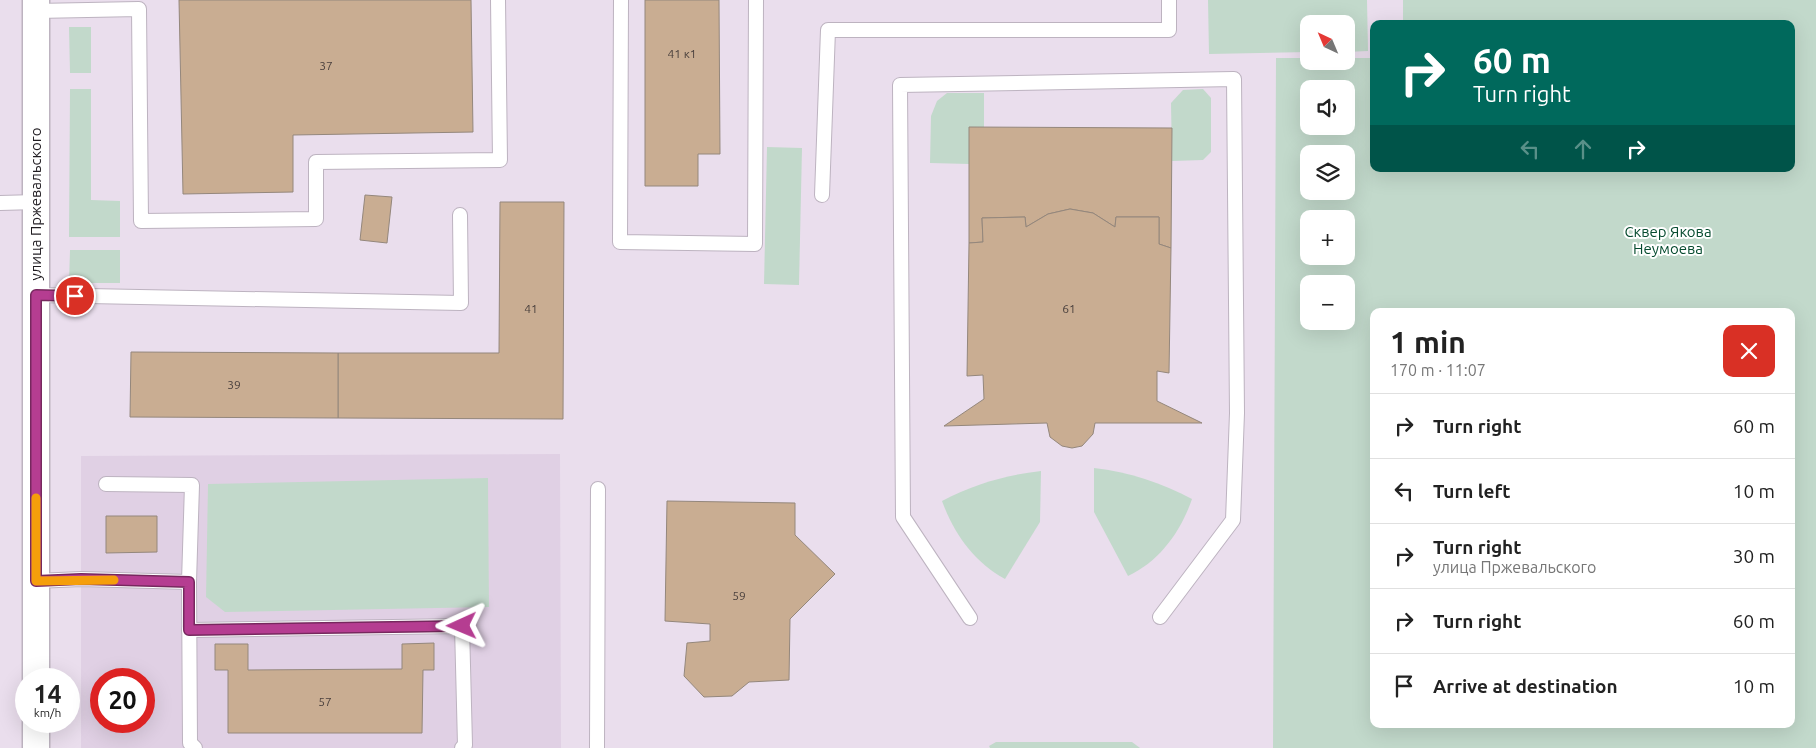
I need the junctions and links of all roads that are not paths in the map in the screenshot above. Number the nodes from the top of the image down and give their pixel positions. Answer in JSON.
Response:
{"nodes":[{"id":1,"x":498,"y":0,"type":"edge"},
{"id":2,"x":621,"y":0,"type":"edge"},
{"id":3,"x":756,"y":0,"type":"edge"},
{"id":4,"x":1169,"y":0,"type":"edge"},
{"id":5,"x":36,"y":5,"type":"edge"},
{"id":6,"x":822,"y":195,"type":"dead end"},
{"id":7,"x":0,"y":202,"type":"edge"},
{"id":8,"x":36,"y":202,"type":"junction"},
{"id":9,"x":460,"y":215,"type":"dead end"},
{"id":10,"x":36,"y":295,"type":"junction"},
{"id":11,"x":106,"y":484,"type":"dead end"},
{"id":12,"x":598,"y":489,"type":"dead end"},
{"id":13,"x":36,"y":581,"type":"junction"},
{"id":14,"x":189,"y":582,"type":"junction"},
{"id":15,"x":1160,"y":617,"type":"dead end"},
{"id":16,"x":970,"y":618,"type":"dead end"},
{"id":17,"x":189,"y":630,"type":"junction"},
{"id":18,"x":36,"y":668,"type":"edge"},
{"id":19,"x":36,"y":733,"type":"edge"},
{"id":20,"x":36,"y":748,"type":"edge"},
{"id":21,"x":195,"y":748,"type":"edge"},
{"id":22,"x":462,"y":748,"type":"edge"},
{"id":23,"x":597,"y":748,"type":"edge"}],
"edges":[{"from":1,"to":5,"type":"lane"},
{"from":2,"to":3,"type":"lane"},
{"from":4,"to":6,"type":"lane"},
{"from":5,"to":8,"type":"street","name":"улица Пржевальского"},
{"from":7,"to":8,"type":"lane"},
{"from":8,"to":10,"type":"street","name":"улица Пржевальского"},
{"from":9,"to":10,"type":"lane"},
{"from":10,"to":13,"type":"street","name":"улица Пржевальского"},
{"from":11,"to":14,"type":"lane"},
{"from":12,"to":23,"type":"lane"},
{"from":13,"to":14,"type":"lane"},
{"from":13,"to":18,"type":"street","name":"улица Пржевальского"},
{"from":14,"to":17,"type":"lane"},
{"from":15,"to":16,"type":"lane"},
{"from":17,"to":21,"type":"lane"},
{"from":17,"to":22,"type":"lane"},
{"from":19,"to":20,"type":"street"}]}
